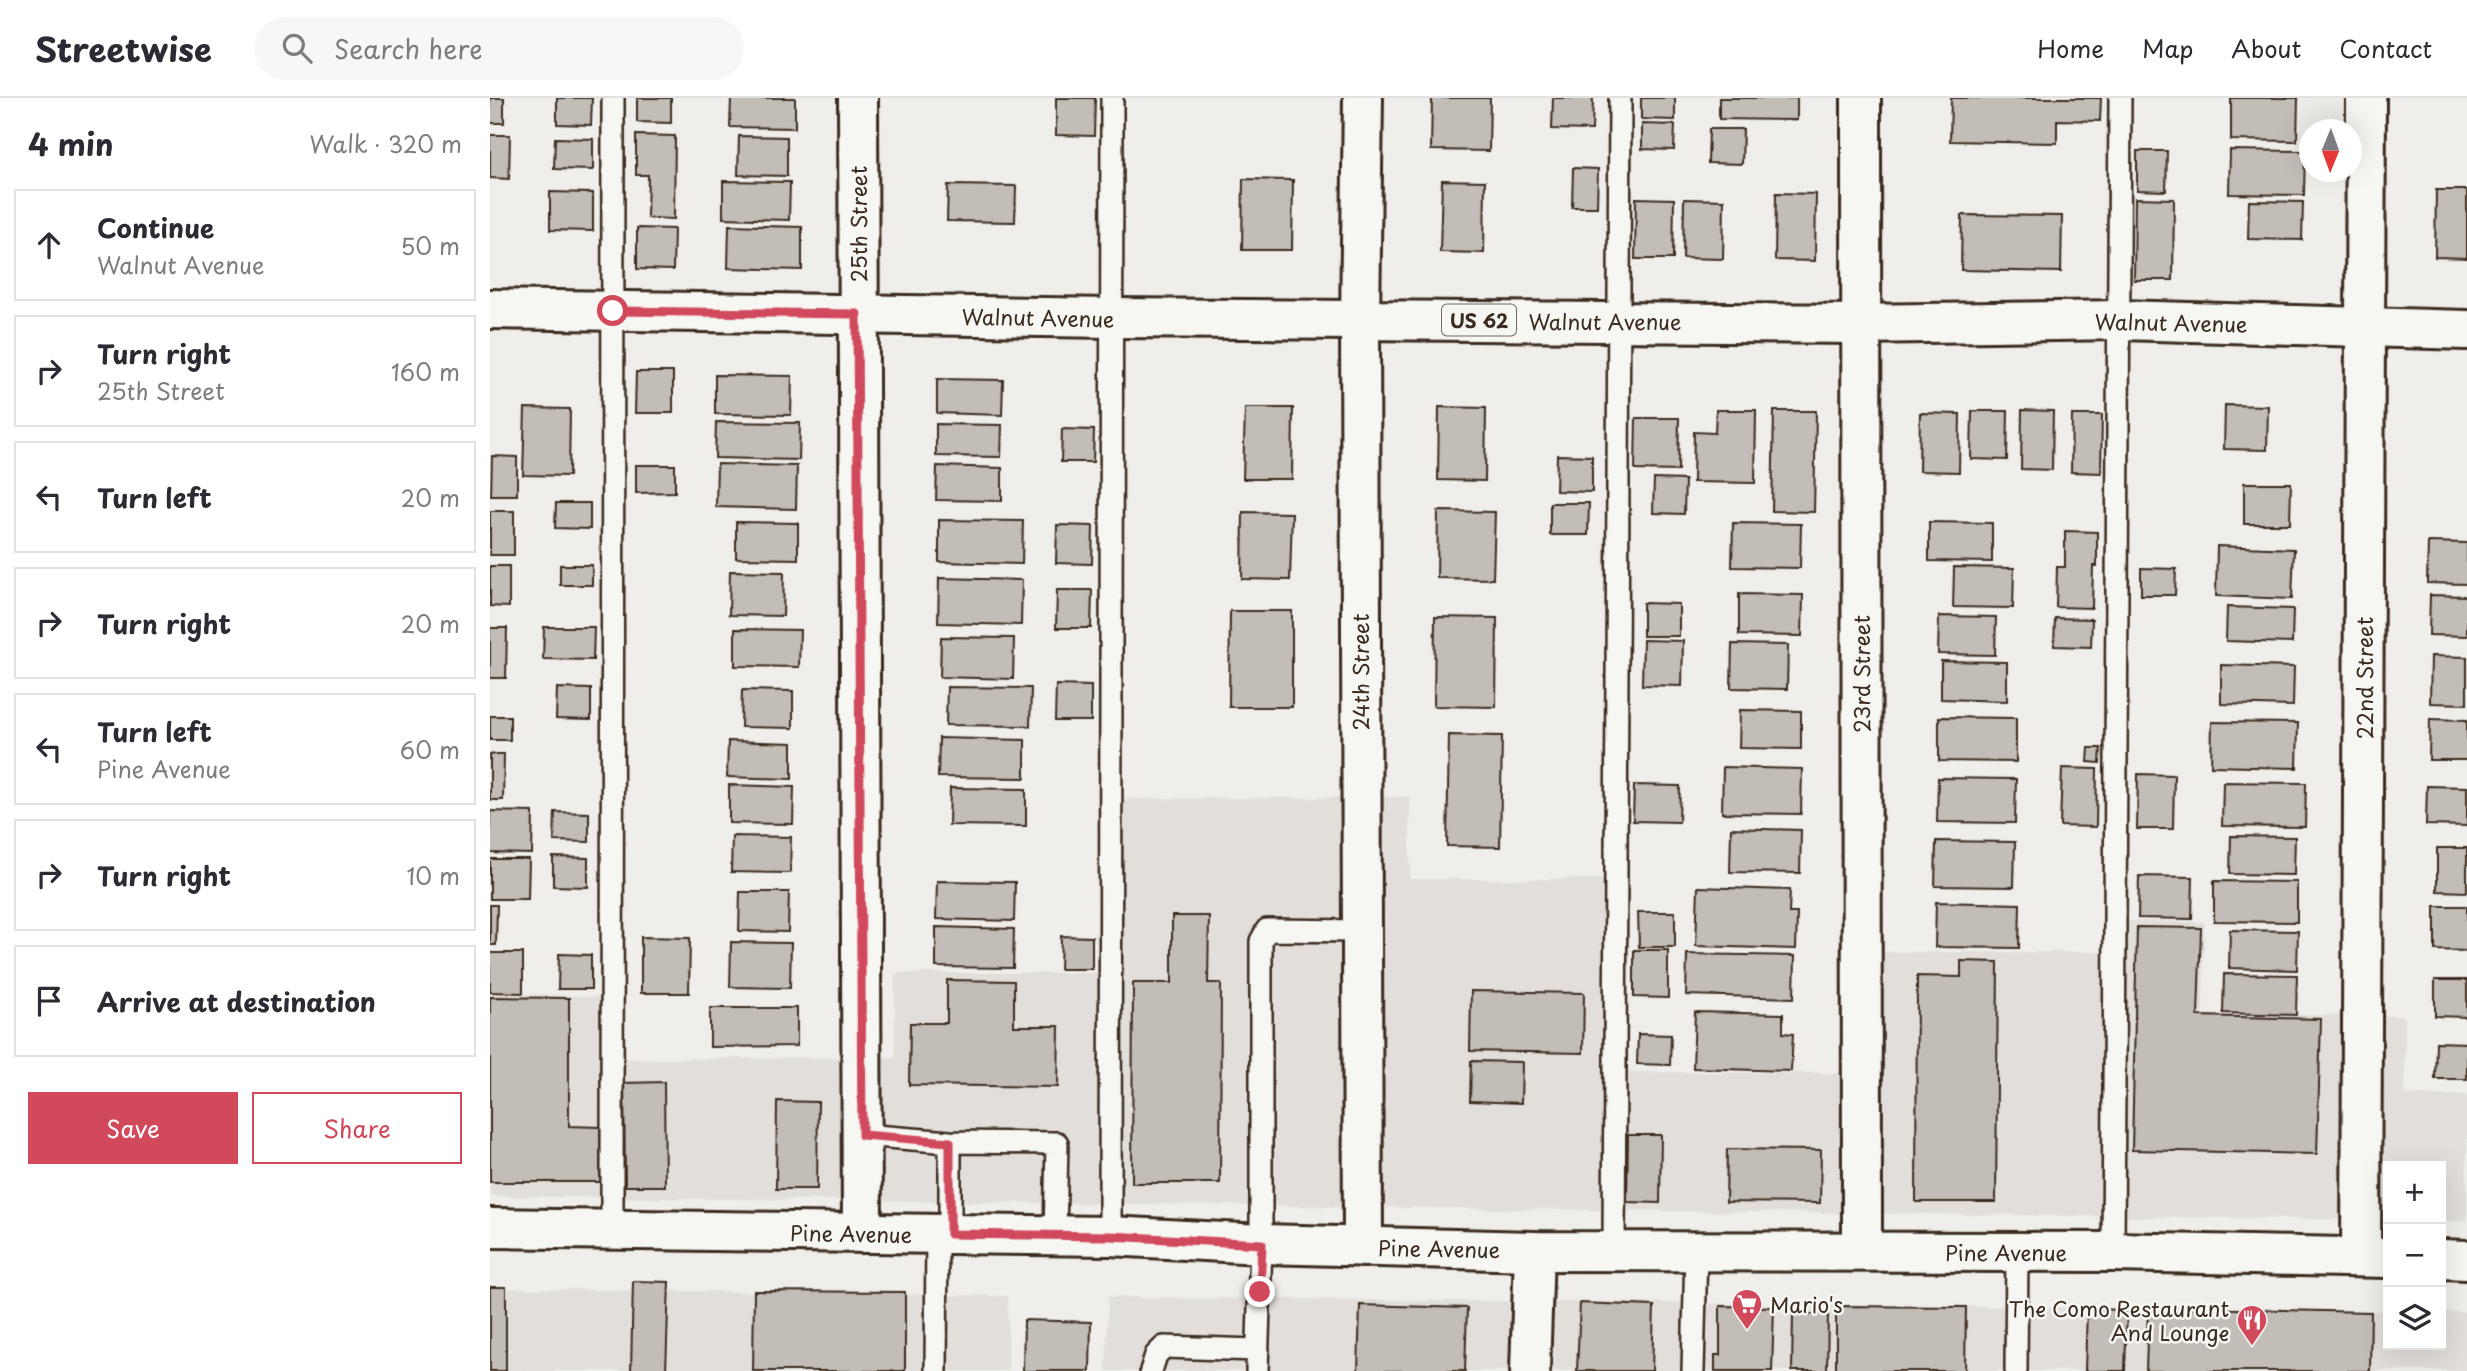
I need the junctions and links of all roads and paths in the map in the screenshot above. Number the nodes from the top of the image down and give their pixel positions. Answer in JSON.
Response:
{"nodes":[{"id":1,"x":613,"y":98,"type":"edge"},
{"id":2,"x":858,"y":98,"type":"edge"},
{"id":3,"x":1112,"y":98,"type":"edge"},
{"id":4,"x":1363,"y":98,"type":"edge"},
{"id":5,"x":1620,"y":98,"type":"edge"},
{"id":6,"x":1861,"y":98,"type":"edge"},
{"id":7,"x":2120,"y":98,"type":"edge"},
{"id":8,"x":2366,"y":98,"type":"edge"},
{"id":9,"x":490,"y":309,"type":"edge"},
{"id":10,"x":613,"y":311,"type":"junction"},
{"id":11,"x":857,"y":314,"type":"junction"},
{"id":12,"x":1113,"y":318,"type":"junction"},
{"id":13,"x":1360,"y":319,"type":"junction"},
{"id":14,"x":2120,"y":320,"type":"junction"},
{"id":15,"x":1619,"y":321,"type":"junction"},
{"id":16,"x":1860,"y":324,"type":"junction"},
{"id":17,"x":2365,"y":328,"type":"junction"},
{"id":18,"x":2467,"y":330,"type":"edge"},
{"id":19,"x":1360,"y":931,"type":"junction"},
{"id":20,"x":862,"y":1135,"type":"junction"},
{"id":21,"x":950,"y":1142,"type":"junction"},
{"id":22,"x":490,"y":1228,"type":"edge"},
{"id":23,"x":612,"y":1230,"type":"junction"},
{"id":24,"x":862,"y":1233,"type":"junction"},
{"id":25,"x":944,"y":1234,"type":"junction"},
{"id":26,"x":1055,"y":1235,"type":"junction"},
{"id":27,"x":1110,"y":1236,"type":"junction"},
{"id":28,"x":1262,"y":1244,"type":"junction"},
{"id":29,"x":1363,"y":1247,"type":"junction"},
{"id":30,"x":1614,"y":1250,"type":"junction"},
{"id":31,"x":1534,"y":1251,"type":"junction"},
{"id":32,"x":1696,"y":1251,"type":"junction"},
{"id":33,"x":1861,"y":1251,"type":"junction"},
{"id":34,"x":2017,"y":1252,"type":"junction"},
{"id":35,"x":2113,"y":1252,"type":"junction"},
{"id":36,"x":2375,"y":1258,"type":"edge"},
{"id":37,"x":2446,"y":1259,"type":"edge"},
{"id":38,"x":2467,"y":1259,"type":"edge"},
{"id":39,"x":1258,"y":1360,"type":"edge"},
{"id":40,"x":936,"y":1371,"type":"edge"},
{"id":41,"x":1151,"y":1371,"type":"edge"},
{"id":42,"x":1530,"y":1371,"type":"edge"},
{"id":43,"x":1693,"y":1371,"type":"edge"},
{"id":44,"x":2016,"y":1371,"type":"edge"}],
"edges":[{"from":1,"to":10,"type":"lane"},
{"from":2,"to":11,"type":"street","name":"25th Street"},
{"from":3,"to":12,"type":"lane"},
{"from":4,"to":13,"type":"street","name":"24th Street"},
{"from":5,"to":15,"type":"lane"},
{"from":6,"to":16,"type":"street","name":"23rd Street"},
{"from":7,"to":14,"type":"lane"},
{"from":8,"to":17,"type":"street","name":"22nd Street"},
{"from":9,"to":10,"type":"street","name":"Walnut Avenue","number":"US 62"},
{"from":10,"to":11,"type":"street","name":"Walnut Avenue","number":"US 62"},
{"from":10,"to":23,"type":"lane"},
{"from":11,"to":12,"type":"street","name":"Walnut Avenue","number":"US 62"},
{"from":11,"to":20,"type":"street","name":"25th Street"},
{"from":12,"to":13,"type":"street","name":"Walnut Avenue","number":"US 62"},
{"from":12,"to":27,"type":"lane"},
{"from":13,"to":15,"type":"street","name":"Walnut Avenue","number":"US 62"},
{"from":13,"to":19,"type":"street","name":"24th Street"},
{"from":14,"to":16,"type":"street","name":"Walnut Avenue","number":"US 62"},
{"from":14,"to":17,"type":"street","name":"Walnut Avenue","number":"US 62"},
{"from":14,"to":35,"type":"lane"},
{"from":15,"to":16,"type":"street","name":"Walnut Avenue","number":"US 62"},
{"from":15,"to":30,"type":"lane"},
{"from":16,"to":33,"type":"street","name":"23rd Street"},
{"from":17,"to":18,"type":"street","name":"Walnut Avenue","number":"US 62"},
{"from":17,"to":36,"type":"street","name":"22nd Street"},
{"from":19,"to":28,"type":"lane"},
{"from":19,"to":29,"type":"street","name":"24th Street"},
{"from":20,"to":21,"type":"lane"},
{"from":20,"to":24,"type":"street","name":"25th Street"},
{"from":21,"to":25,"type":"lane"},
{"from":21,"to":26,"type":"lane"},
{"from":22,"to":23,"type":"street","name":"Pine Avenue"},
{"from":23,"to":24,"type":"street","name":"Pine Avenue"},
{"from":24,"to":25,"type":"street","name":"Pine Avenue"},
{"from":25,"to":26,"type":"street","name":"Pine Avenue"},
{"from":25,"to":40,"type":"lane"},
{"from":26,"to":27,"type":"street","name":"Pine Avenue"},
{"from":27,"to":28,"type":"street","name":"Pine Avenue"},
{"from":28,"to":29,"type":"street","name":"Pine Avenue"},
{"from":28,"to":39,"type":"lane"},
{"from":29,"to":31,"type":"street","name":"Pine Avenue"},
{"from":30,"to":31,"type":"street","name":"Pine Avenue"},
{"from":30,"to":32,"type":"street","name":"Pine Avenue"},
{"from":31,"to":42,"type":"street"},
{"from":32,"to":33,"type":"street","name":"Pine Avenue"},
{"from":32,"to":43,"type":"lane"},
{"from":33,"to":34,"type":"street","name":"Pine Avenue"},
{"from":34,"to":35,"type":"street","name":"Pine Avenue"},
{"from":34,"to":44,"type":"lane"},
{"from":35,"to":36,"type":"street","name":"Pine Avenue"},
{"from":37,"to":38,"type":"street"},
{"from":39,"to":41,"type":"lane"}]}
